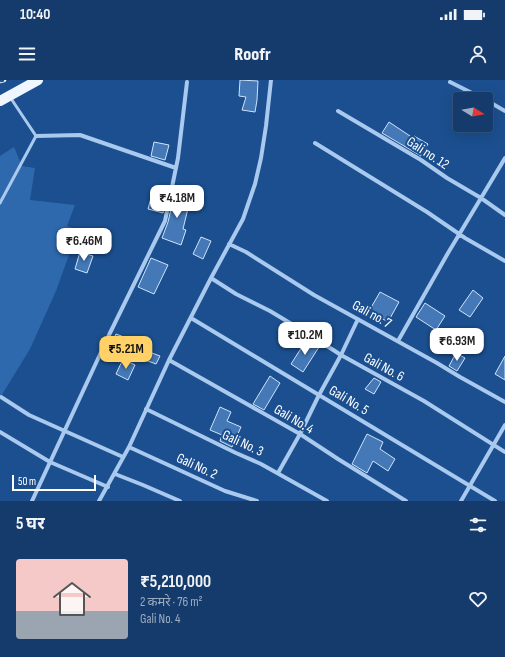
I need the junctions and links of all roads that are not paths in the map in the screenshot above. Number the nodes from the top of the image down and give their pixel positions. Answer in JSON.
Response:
{"nodes":[{"id":1,"x":38,"y":80,"type":"edge"},
{"id":2,"x":271,"y":80,"type":"edge"},
{"id":3,"x":187,"y":82,"type":"dead end"},
{"id":4,"x":450,"y":82,"type":"dead end"},
{"id":5,"x":471,"y":92,"type":"edge"},
{"id":6,"x":9,"y":96,"type":"junction"},
{"id":7,"x":0,"y":101,"type":"edge"},
{"id":8,"x":493,"y":104,"type":"edge"},
{"id":9,"x":338,"y":111,"type":"dead end"},
{"id":10,"x":505,"y":111,"type":"edge"},
{"id":11,"x":36,"y":136,"type":"junction"},
{"id":12,"x":315,"y":143,"type":"dead end"},
{"id":13,"x":505,"y":158,"type":"edge"},
{"id":14,"x":176,"y":168,"type":"junction"},
{"id":15,"x":481,"y":198,"type":"junction"},
{"id":16,"x":0,"y":203,"type":"edge"},
{"id":17,"x":505,"y":215,"type":"edge"},
{"id":18,"x":460,"y":234,"type":"junction"},
{"id":19,"x":229,"y":244,"type":"junction"},
{"id":20,"x":505,"y":261,"type":"edge"},
{"id":21,"x":211,"y":278,"type":"junction"},
{"id":22,"x":191,"y":318,"type":"junction"},
{"id":23,"x":358,"y":319,"type":"junction"},
{"id":24,"x":398,"y":341,"type":"junction"},
{"id":25,"x":341,"y":355,"type":"junction"},
{"id":26,"x":169,"y":360,"type":"junction"},
{"id":27,"x":320,"y":395,"type":"junction"},
{"id":28,"x":1,"y":397,"type":"edge"},
{"id":29,"x":505,"y":402,"type":"edge"},
{"id":30,"x":146,"y":409,"type":"junction"},
{"id":31,"x":505,"y":425,"type":"edge"},
{"id":32,"x":64,"y":431,"type":"junction"},
{"id":33,"x":0,"y":432,"type":"edge"},
{"id":34,"x":300,"y":434,"type":"junction"},
{"id":35,"x":493,"y":445,"type":"junction"},
{"id":36,"x":129,"y":447,"type":"junction"},
{"id":37,"x":505,"y":452,"type":"edge"},
{"id":38,"x":123,"y":457,"type":"junction"},
{"id":39,"x":50,"y":462,"type":"junction"},
{"id":40,"x":114,"y":474,"type":"junction"},
{"id":41,"x":278,"y":474,"type":"junction"},
{"id":42,"x":469,"y":485,"type":"junction"},
{"id":43,"x":108,"y":487,"type":"junction"},
{"id":44,"x":32,"y":501,"type":"edge"},
{"id":45,"x":99,"y":501,"type":"edge"},
{"id":46,"x":180,"y":501,"type":"edge"},
{"id":47,"x":256,"y":501,"type":"edge"},
{"id":48,"x":328,"y":501,"type":"edge"},
{"id":49,"x":406,"y":501,"type":"edge"},
{"id":50,"x":461,"y":501,"type":"edge"},
{"id":51,"x":495,"y":501,"type":"edge"}],
"edges":[{"from":1,"to":6,"type":"main road"},
{"from":2,"to":19,"type":"street"},
{"from":3,"to":14,"type":"street"},
{"from":4,"to":5,"type":"street"},
{"from":6,"to":7,"type":"main road"},
{"from":6,"to":11,"type":"lane"},
{"from":8,"to":10,"type":"street"},
{"from":9,"to":15,"type":"street","name":"Gali no. 12"},
{"from":11,"to":14,"type":"street"},
{"from":11,"to":16,"type":"lane"},
{"from":12,"to":18,"type":"street"},
{"from":13,"to":15,"type":"street"},
{"from":14,"to":32,"type":"street"},
{"from":15,"to":17,"type":"street","name":"Gali no. 12"},
{"from":15,"to":18,"type":"street"},
{"from":18,"to":20,"type":"street"},
{"from":18,"to":24,"type":"street"},
{"from":19,"to":21,"type":"street"},
{"from":19,"to":23,"type":"street","name":"Gali no. 7"},
{"from":21,"to":22,"type":"street"},
{"from":21,"to":25,"type":"street","name":"Gali No. 6"},
{"from":22,"to":26,"type":"street"},
{"from":22,"to":27,"type":"street","name":"Gali No. 5"},
{"from":23,"to":24,"type":"street","name":"Gali no. 7"},
{"from":23,"to":25,"type":"street"},
{"from":24,"to":29,"type":"street","name":"Gali no. 7"},
{"from":25,"to":27,"type":"street"},
{"from":25,"to":35,"type":"street","name":"Gali No. 6"},
{"from":26,"to":30,"type":"street"},
{"from":26,"to":34,"type":"street","name":"Gali No. 4"},
{"from":27,"to":34,"type":"street"},
{"from":27,"to":42,"type":"street","name":"Gali No. 5"},
{"from":28,"to":32,"type":"street"},
{"from":30,"to":36,"type":"street"},
{"from":30,"to":41,"type":"street","name":"Gali No. 3"},
{"from":31,"to":35,"type":"street"},
{"from":32,"to":38,"type":"street"},
{"from":32,"to":39,"type":"street"},
{"from":33,"to":39,"type":"street"},
{"from":34,"to":41,"type":"street"},
{"from":34,"to":49,"type":"street","name":"Gali No. 4"},
{"from":35,"to":37,"type":"street","name":"Gali No. 6"},
{"from":35,"to":42,"type":"street"},
{"from":36,"to":38,"type":"street"},
{"from":36,"to":47,"type":"street","name":"Gali No. 2"},
{"from":38,"to":40,"type":"street"},
{"from":39,"to":43,"type":"street"},
{"from":39,"to":44,"type":"street"},
{"from":40,"to":43,"type":"street"},
{"from":40,"to":46,"type":"street"},
{"from":41,"to":48,"type":"street","name":"Gali No. 3"},
{"from":42,"to":50,"type":"street"},
{"from":42,"to":51,"type":"street","name":"Gali No. 5"},
{"from":43,"to":45,"type":"street"}]}
